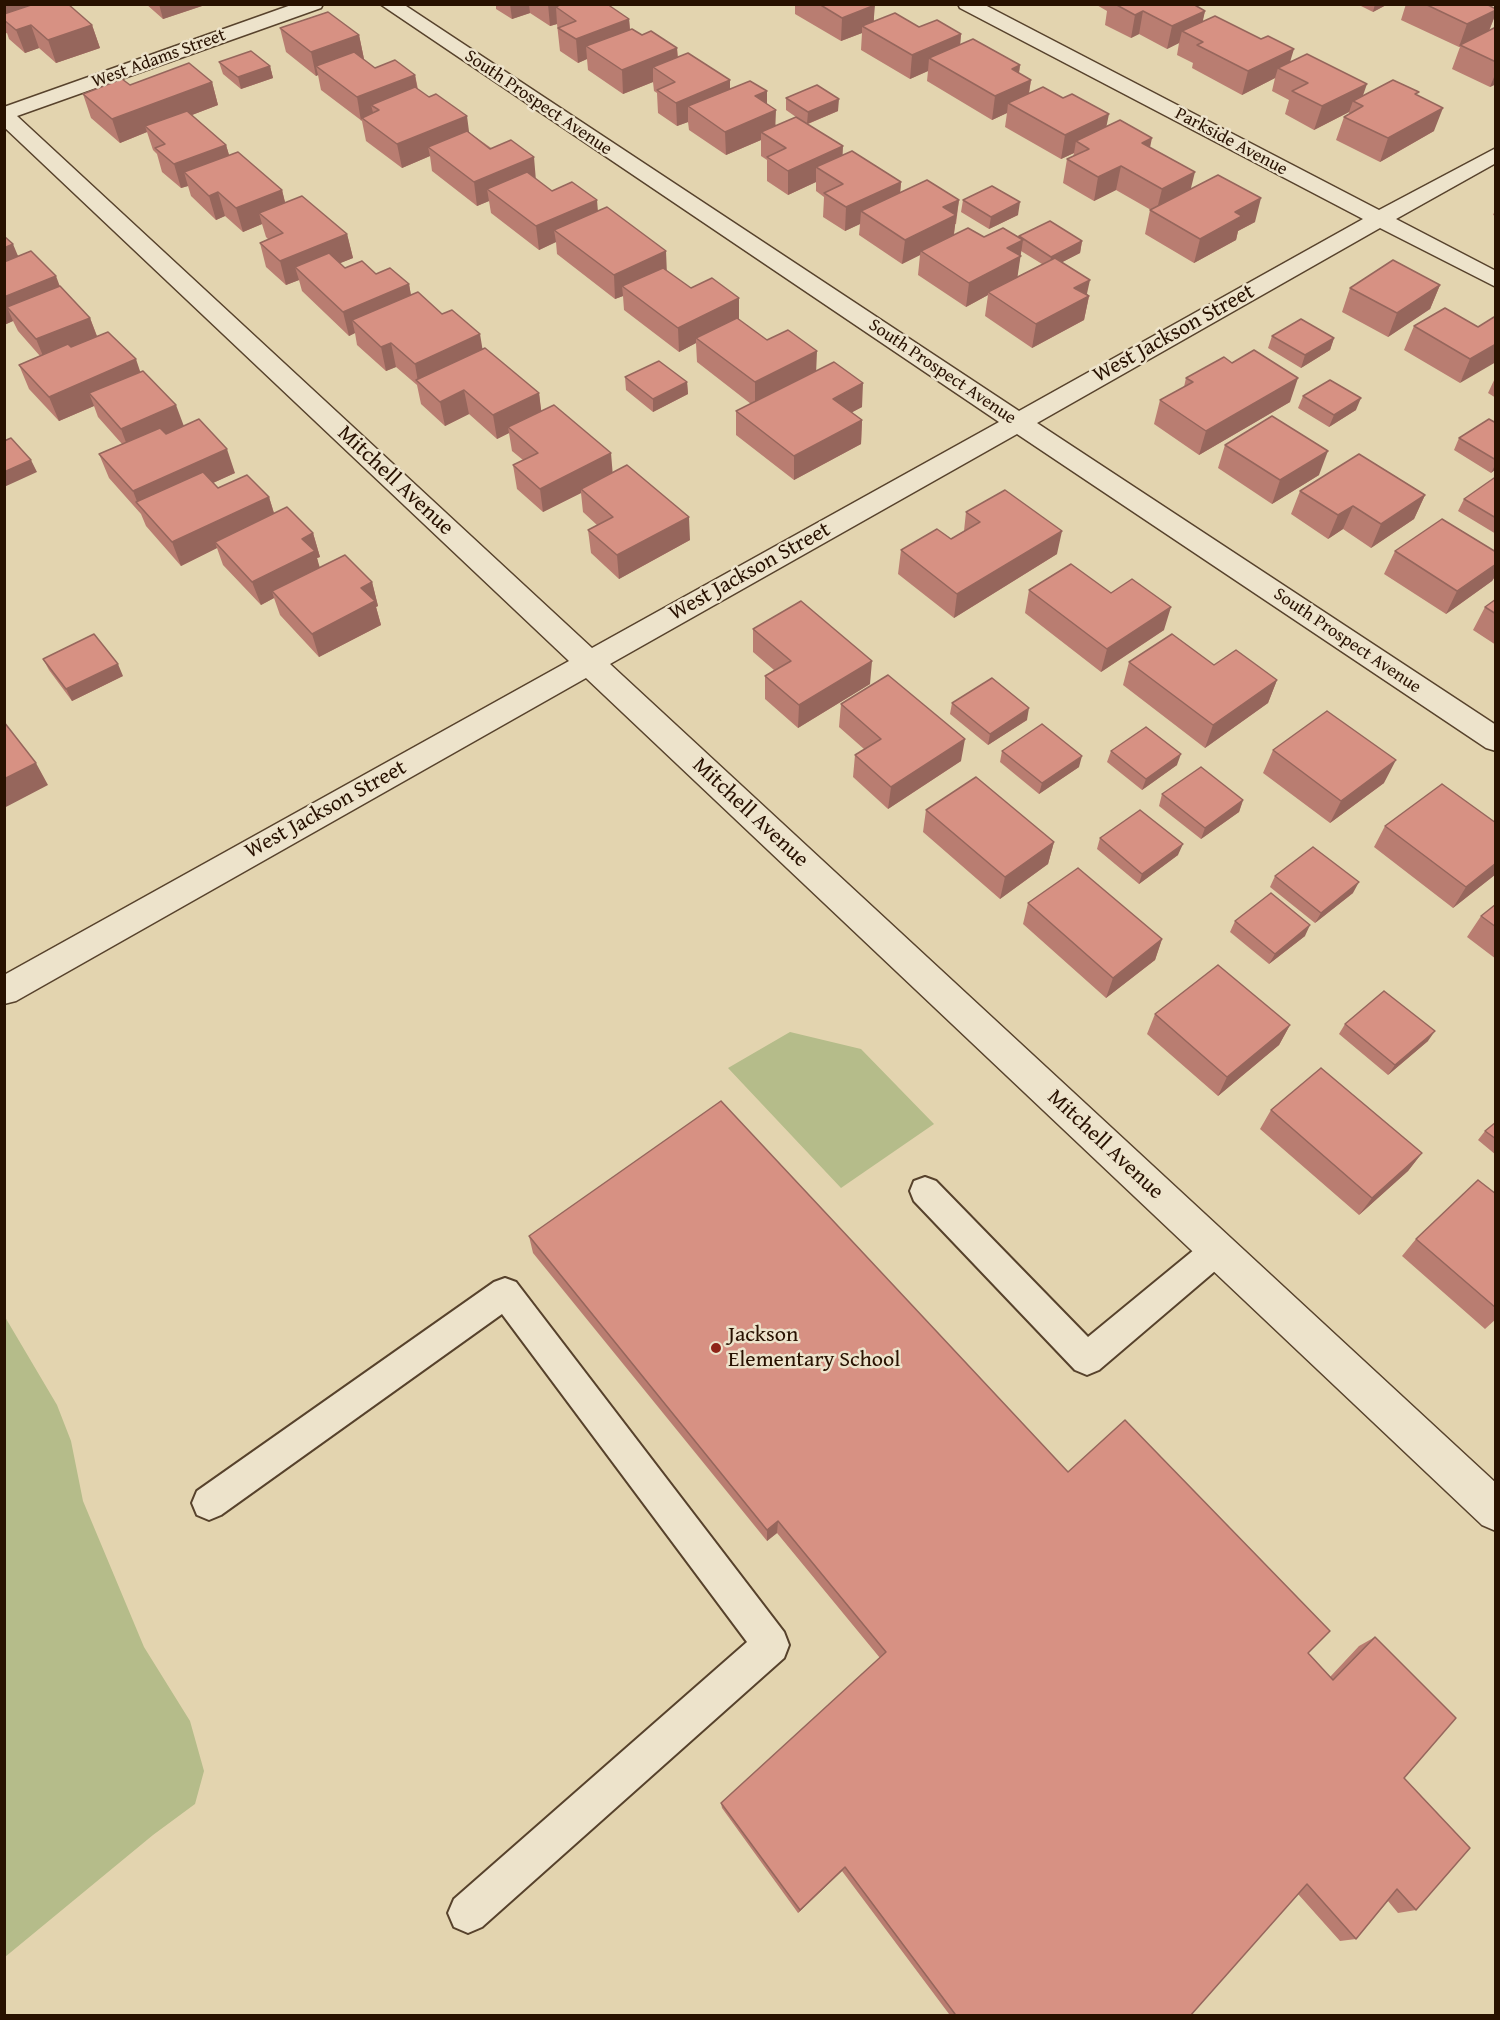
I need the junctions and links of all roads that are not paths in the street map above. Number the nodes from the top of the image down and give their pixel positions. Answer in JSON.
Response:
{"nodes":[{"id":1,"x":314,"y":4,"type":"edge"},
{"id":2,"x":389,"y":4,"type":"edge"},
{"id":3,"x":967,"y":4,"type":"edge"},
{"id":4,"x":4,"y":115,"type":"edge"},
{"id":5,"x":1496,"y":154,"type":"edge"},
{"id":6,"x":1379,"y":219,"type":"junction"},
{"id":7,"x":1496,"y":280,"type":"edge"},
{"id":8,"x":1018,"y":422,"type":"junction"},
{"id":9,"x":589,"y":662,"type":"junction"},
{"id":10,"x":1496,"y":740,"type":"edge"},
{"id":11,"x":4,"y":991,"type":"edge"},
{"id":12,"x":925,"y":1191,"type":"dead end"},
{"id":13,"x":1217,"y":1250,"type":"junction"},
{"id":14,"x":209,"y":1503,"type":"dead end"},
{"id":15,"x":1496,"y":1511,"type":"edge"},
{"id":16,"x":468,"y":1912,"type":"dead end"}],
"edges":[{"from":1,"to":4,"type":"street","name":"West Adams Street"},
{"from":2,"to":8,"type":"street","name":"South Prospect Avenue"},
{"from":3,"to":6,"type":"street","name":"Parkside Avenue"},
{"from":4,"to":9,"type":"street","name":"Mitchell Avenue"},
{"from":5,"to":6,"type":"street","name":"West Jackson Street"},
{"from":6,"to":7,"type":"street","name":"Parkside Avenue"},
{"from":6,"to":8,"type":"street","name":"West Jackson Street"},
{"from":8,"to":9,"type":"street","name":"West Jackson Street"},
{"from":8,"to":10,"type":"street","name":"South Prospect Avenue"},
{"from":9,"to":11,"type":"street","name":"West Jackson Street"},
{"from":9,"to":13,"type":"street","name":"Mitchell Avenue"},
{"from":12,"to":13,"type":"lane"},
{"from":13,"to":15,"type":"street","name":"Mitchell Avenue"},
{"from":14,"to":16,"type":"lane"}]}
